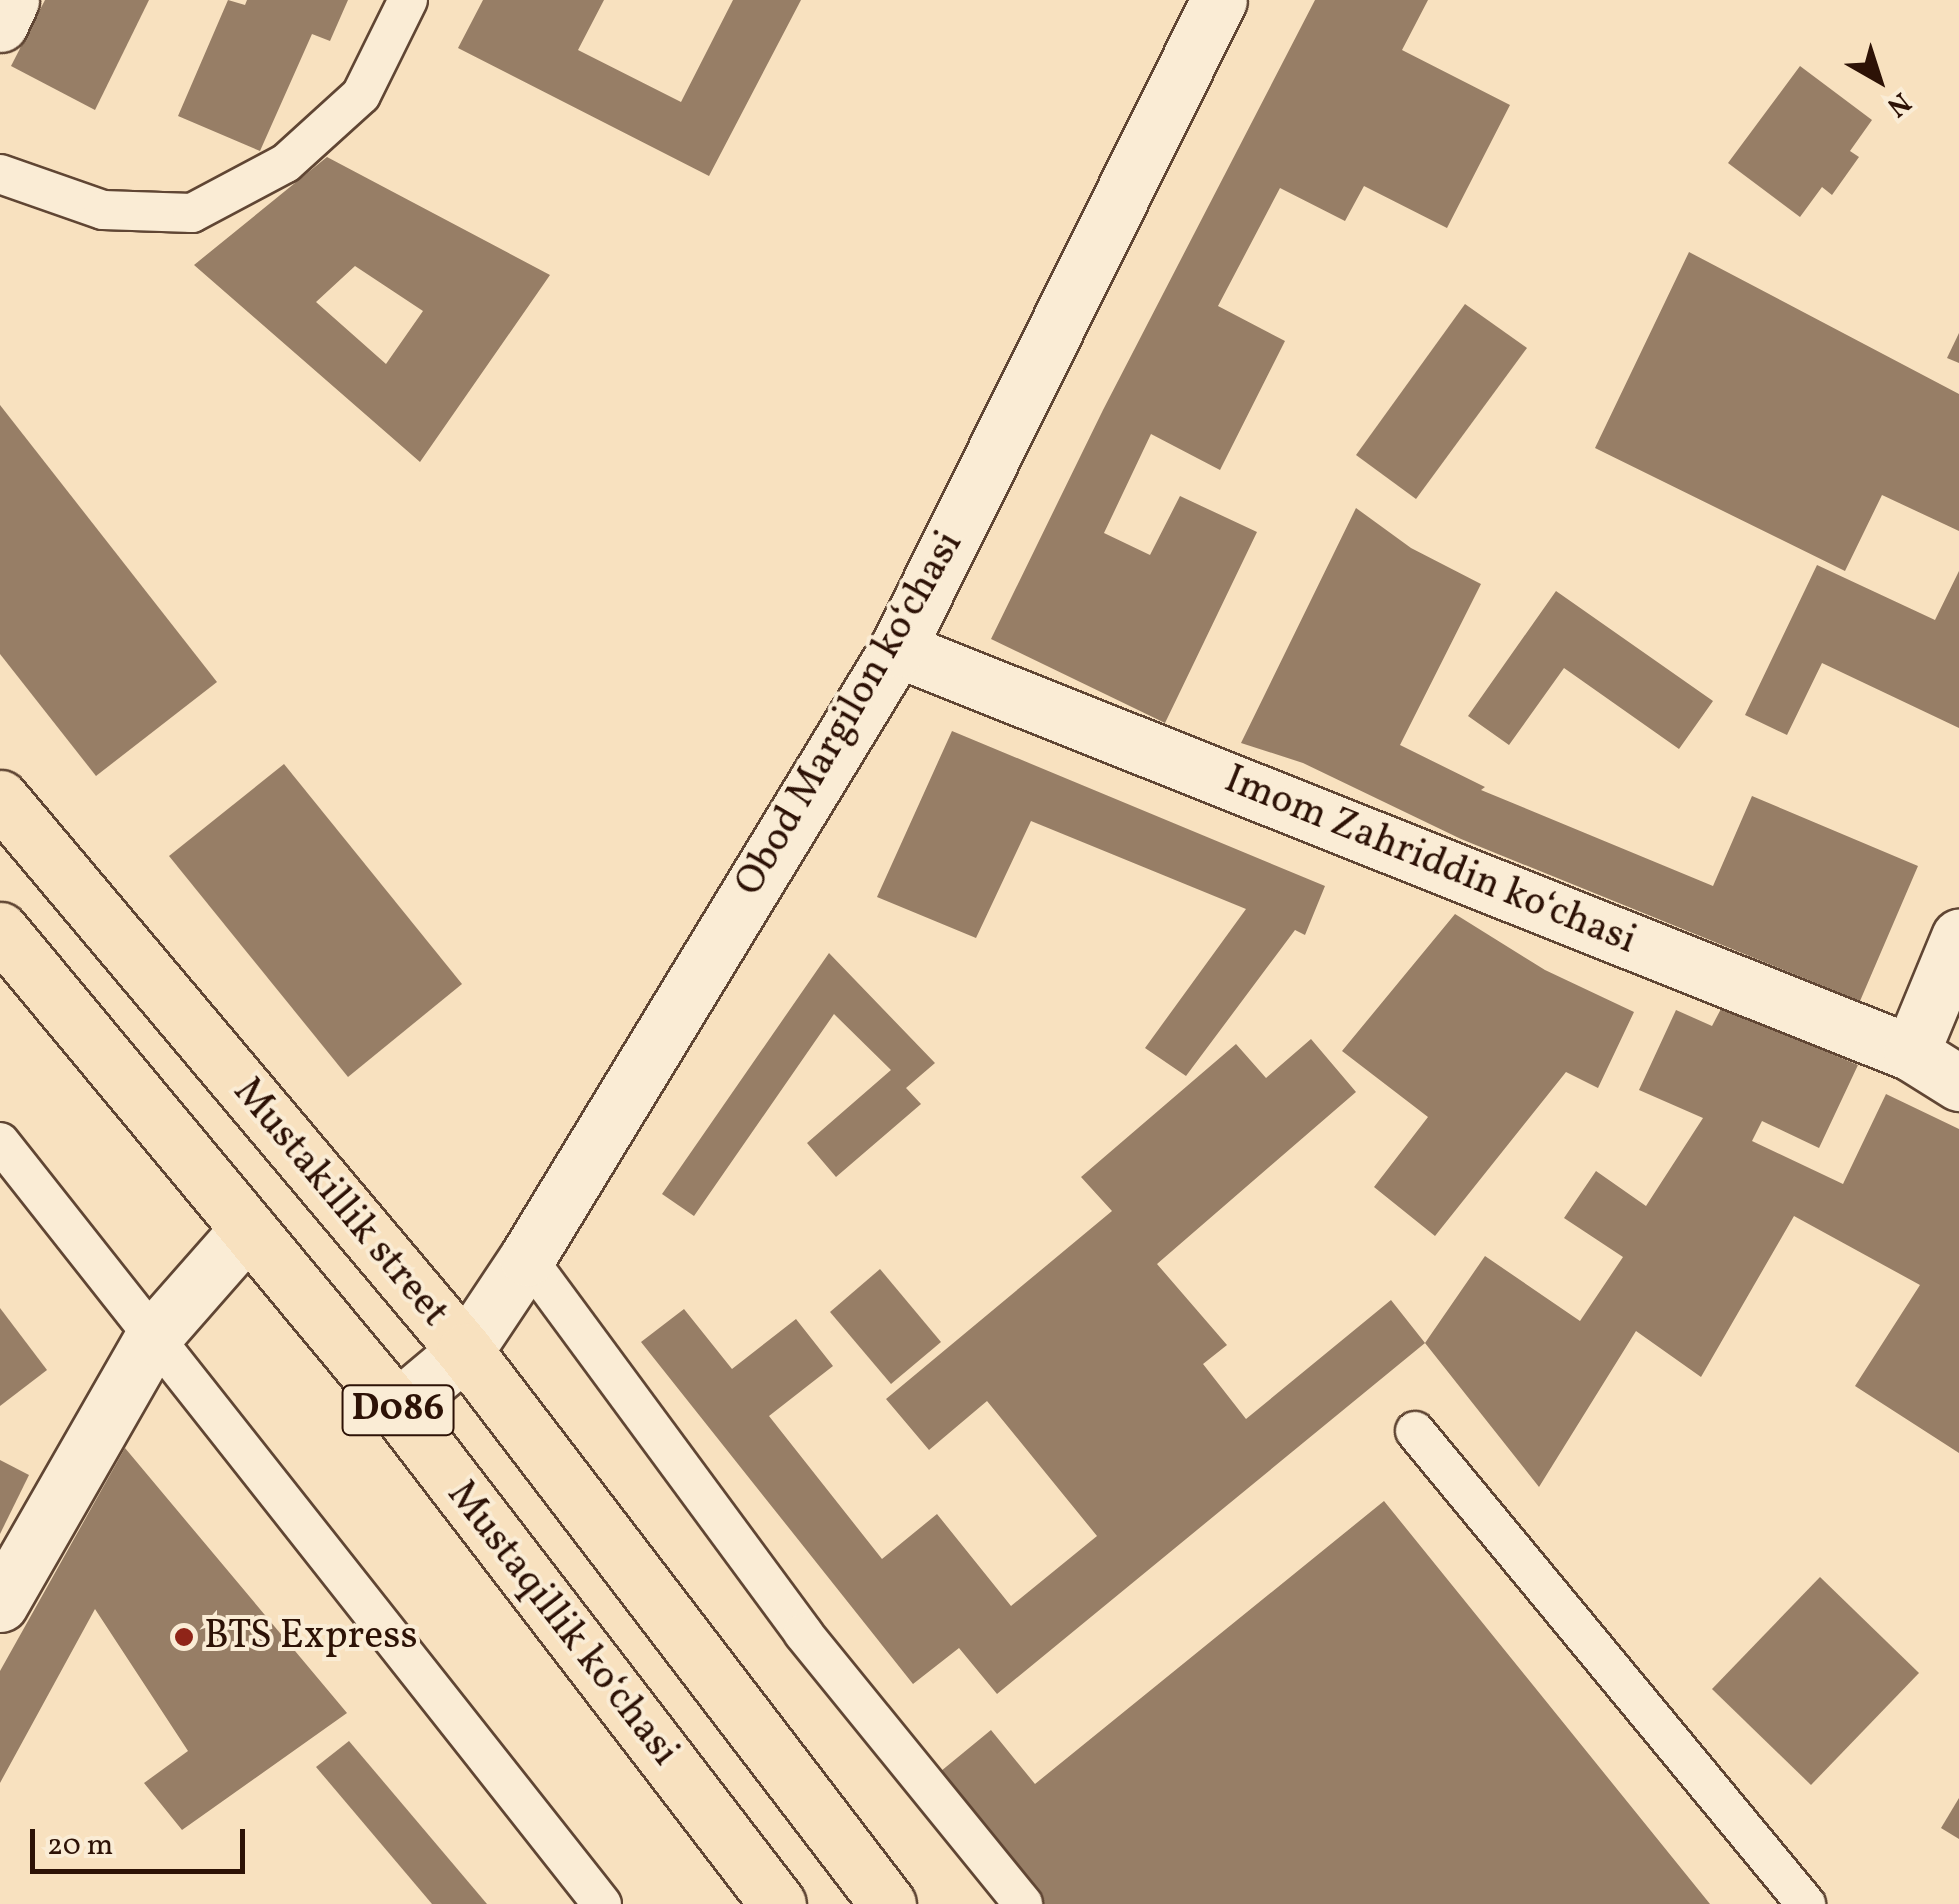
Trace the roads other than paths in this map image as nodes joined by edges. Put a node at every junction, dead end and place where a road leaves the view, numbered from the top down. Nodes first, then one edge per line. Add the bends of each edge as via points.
1 (11, 0) edge
2 (408, 0) edge
3 (1220, 0) edge
4 (0, 24) edge
5 (0, 174) edge
6 (897, 650) junction
7 (0, 798) edge
8 (0, 930) edge
9 (1959, 937) edge
10 (1911, 1053) junction
11 (1959, 1083) edge
12 (0, 1142) edge
13 (248, 1229) junction
14 (527, 1258) junction
15 (153, 1337) junction
16 (465, 1351) junction
17 (396, 1408) junction
18 (1416, 1431) dead end
19 (0, 1604) edge
20 (602, 1904) edge
21 (778, 1904) edge
22 (888, 1904) edge
23 (1023, 1904) edge
24 (1806, 1904) edge

1 - 4 street
2 - 5 lane via 360,95 286,163 192,213 102,210
3 - 6 street, Obod Margilon koʻchasi
6 - 10 street, Imom Zahriddin koʻchasi
6 - 14 street, Obod Margilon koʻchasi
7 - 16 main road, Mustakillik street / D086
8 - 13 main road, Mustaqillik koʻchasi / D086
9 - 10 street
10 - 11 street, Imom Zahriddin koʻchasi
12 - 15 lane
13 - 15 street
13 - 17 main road, Mustaqillik koʻchasi / D086
14 - 16 street, Obod Margilon koʻchasi
14 - 23 lane via 802,1633
15 - 19 street
15 - 20 lane
16 - 17 street, Obod Margilon koʻchasi
16 - 22 main road, Mustakillik street / D086
17 - 21 main road, Mustaqillik koʻchasi / D086
18 - 24 lane

